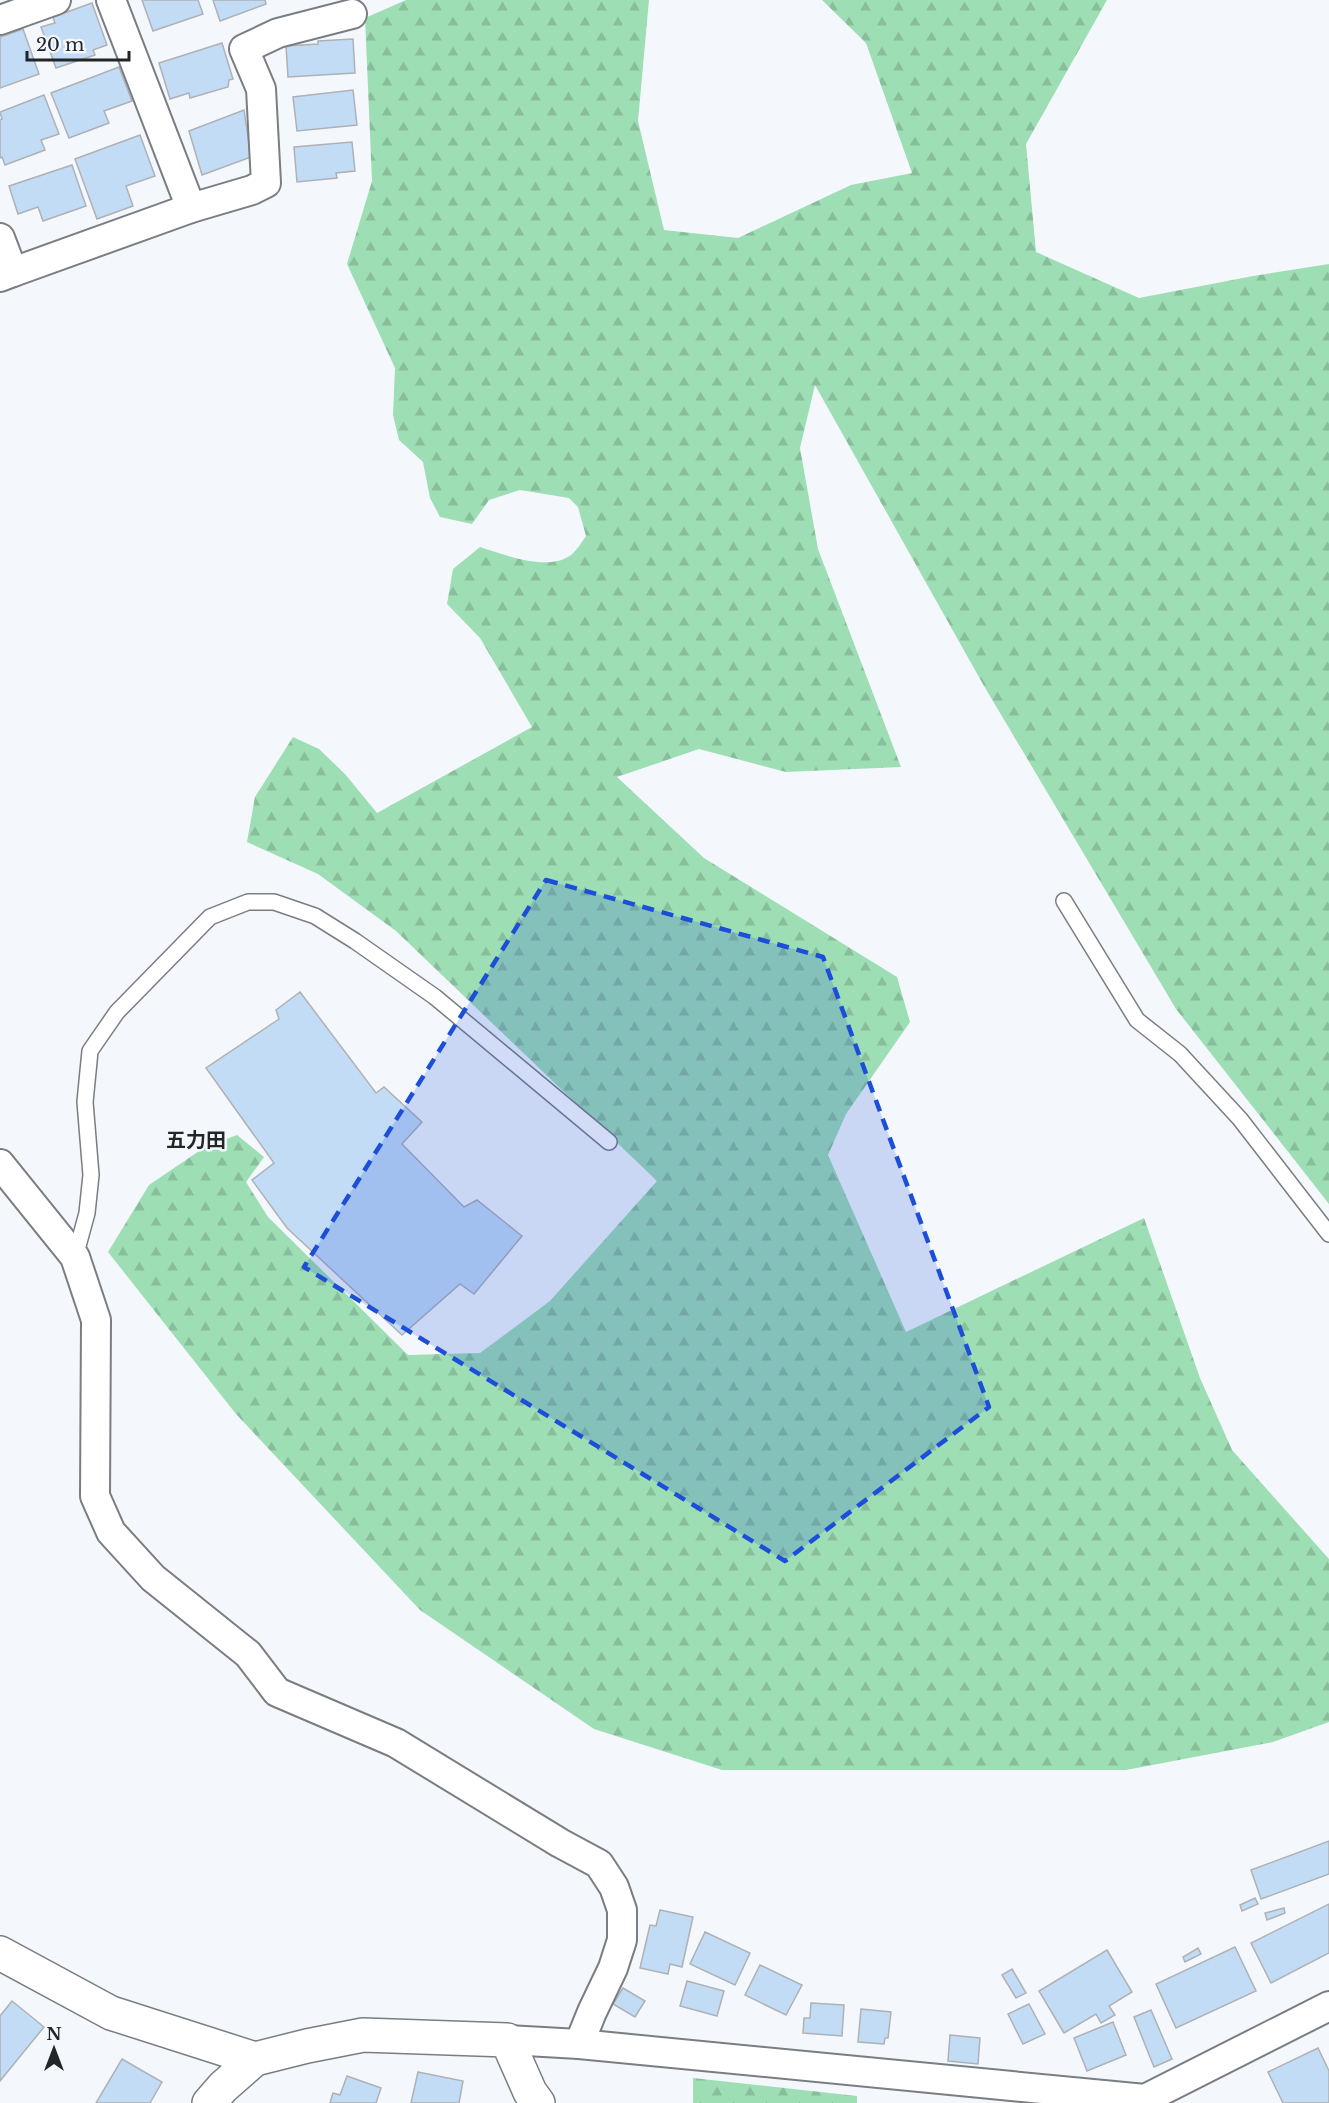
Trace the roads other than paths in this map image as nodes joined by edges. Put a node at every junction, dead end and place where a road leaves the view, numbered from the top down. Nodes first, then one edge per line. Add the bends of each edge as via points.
1 (56, 0) edge
2 (111, 0) edge
3 (352, 14) dead end
4 (0, 20) edge
5 (191, 208) junction
6 (0, 238) edge
7 (6, 275) edge
8 (1064, 901) dead end
9 (609, 1142) dead end
10 (0, 1164) edge
11 (1329, 1234) edge
12 (75, 1257) junction
13 (0, 1953) edge
14 (1329, 2006) edge
15 (507, 2040) junction
16 (579, 2044) junction
17 (255, 2059) junction
18 (1145, 2101) edge
19 (209, 2103) edge
20 (538, 2103) edge

1 - 4 street
2 - 5 street
3 - 5 street via 278,33 244,49 261,89 266,183
5 - 7 street
6 - 7 street
8 - 11 lane via 1137,1020 1180,1054 1240,1119
9 - 12 lane via 435,997 355,940 315,916 274,902 248,902 210,917 117,1012 90,1051 85,1102 91,1174 87,1213
10 - 12 street
12 - 16 street via 96,1320 95,1496 111,1532 153,1578 248,1654 277,1692 396,1743 599,1864 614,1887 622,1910 622,1940 614,1968
13 - 17 street via 111,2013
14 - 18 street
15 - 16 street
15 - 17 street via 363,2035
15 - 20 street
16 - 18 street
17 - 19 street

